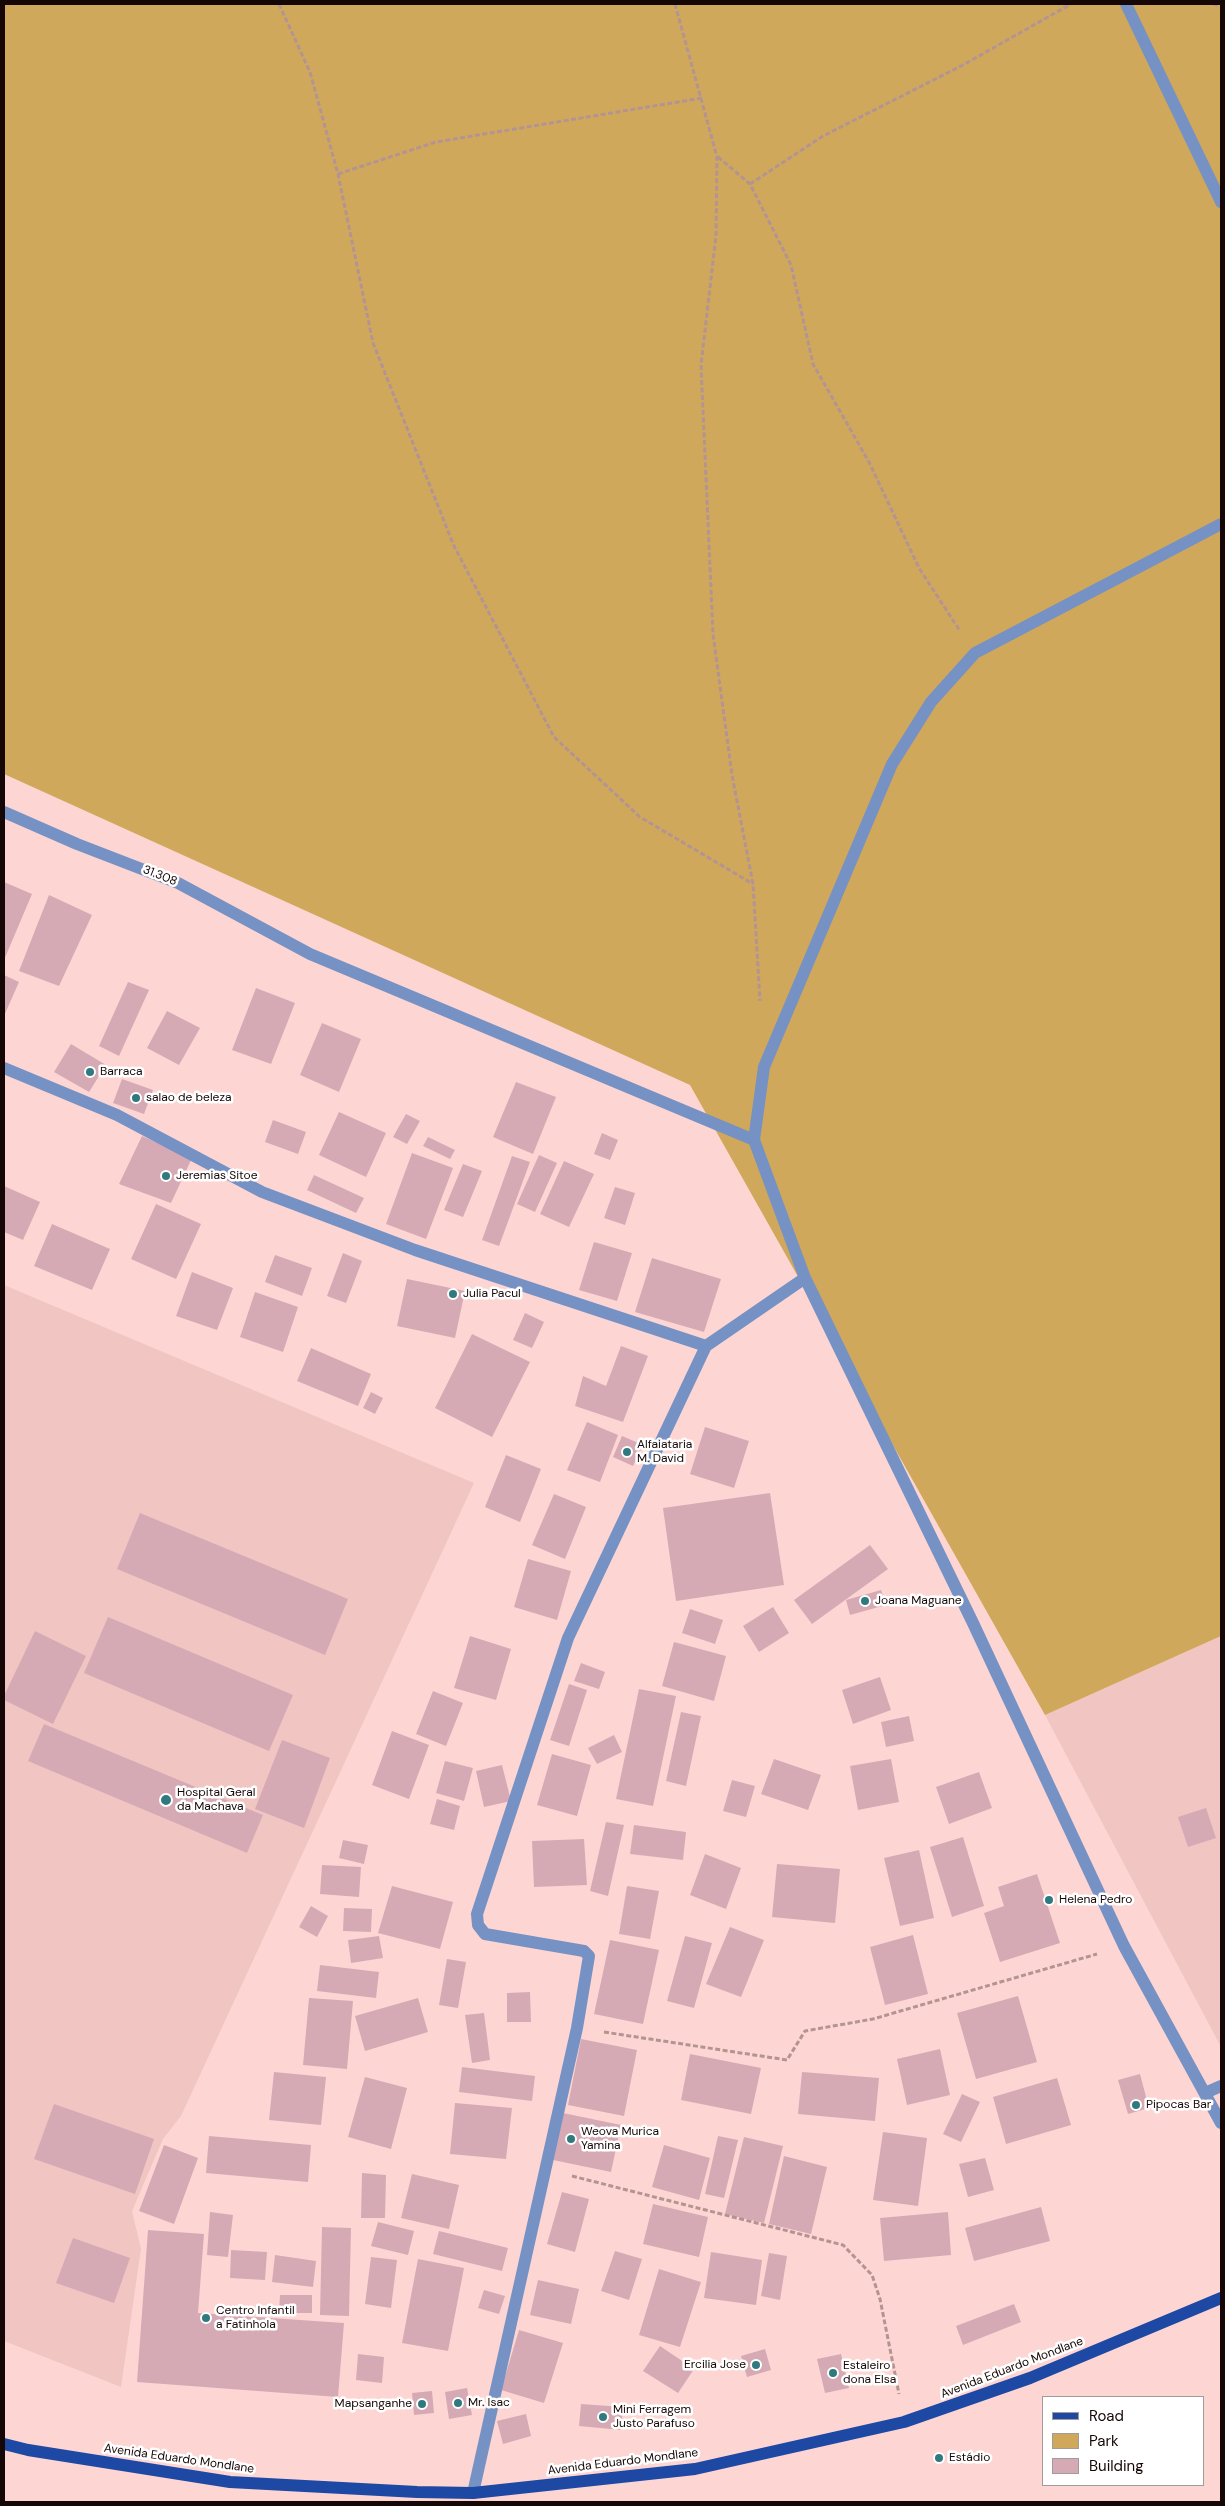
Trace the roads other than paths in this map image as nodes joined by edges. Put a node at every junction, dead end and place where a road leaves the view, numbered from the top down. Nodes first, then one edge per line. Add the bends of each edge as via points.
1 (1126, 4) edge
2 (1221, 202) edge
3 (1221, 524) edge
4 (4, 812) edge
5 (4, 1068) edge
6 (754, 1140) junction
7 (805, 1278) junction
8 (706, 1346) junction
9 (1221, 2086) edge
10 (1205, 2093) junction
11 (1221, 2123) edge
12 (1221, 2298) edge
13 (4, 2444) edge
14 (473, 2493) junction

1 - 2 street
3 - 6 street via 975,653 931,702 892,764 764,1067
4 - 6 street, 31.308 via 178,882 310,954
5 - 8 street via 117,1115 262,1192 415,1250
6 - 7 street
7 - 8 street
7 - 10 street via 1124,1946
8 - 14 street via 568,1638 477,1914 478,1925 485,1934 584,1951 590,1956 577,2028
9 - 10 street
10 - 11 street
12 - 14 main road, Avenida Eduardo Mondlane via 1030,2378 904,2422 695,2469
13 - 14 main road, Avenida Eduardo Mondlane via 230,2482

